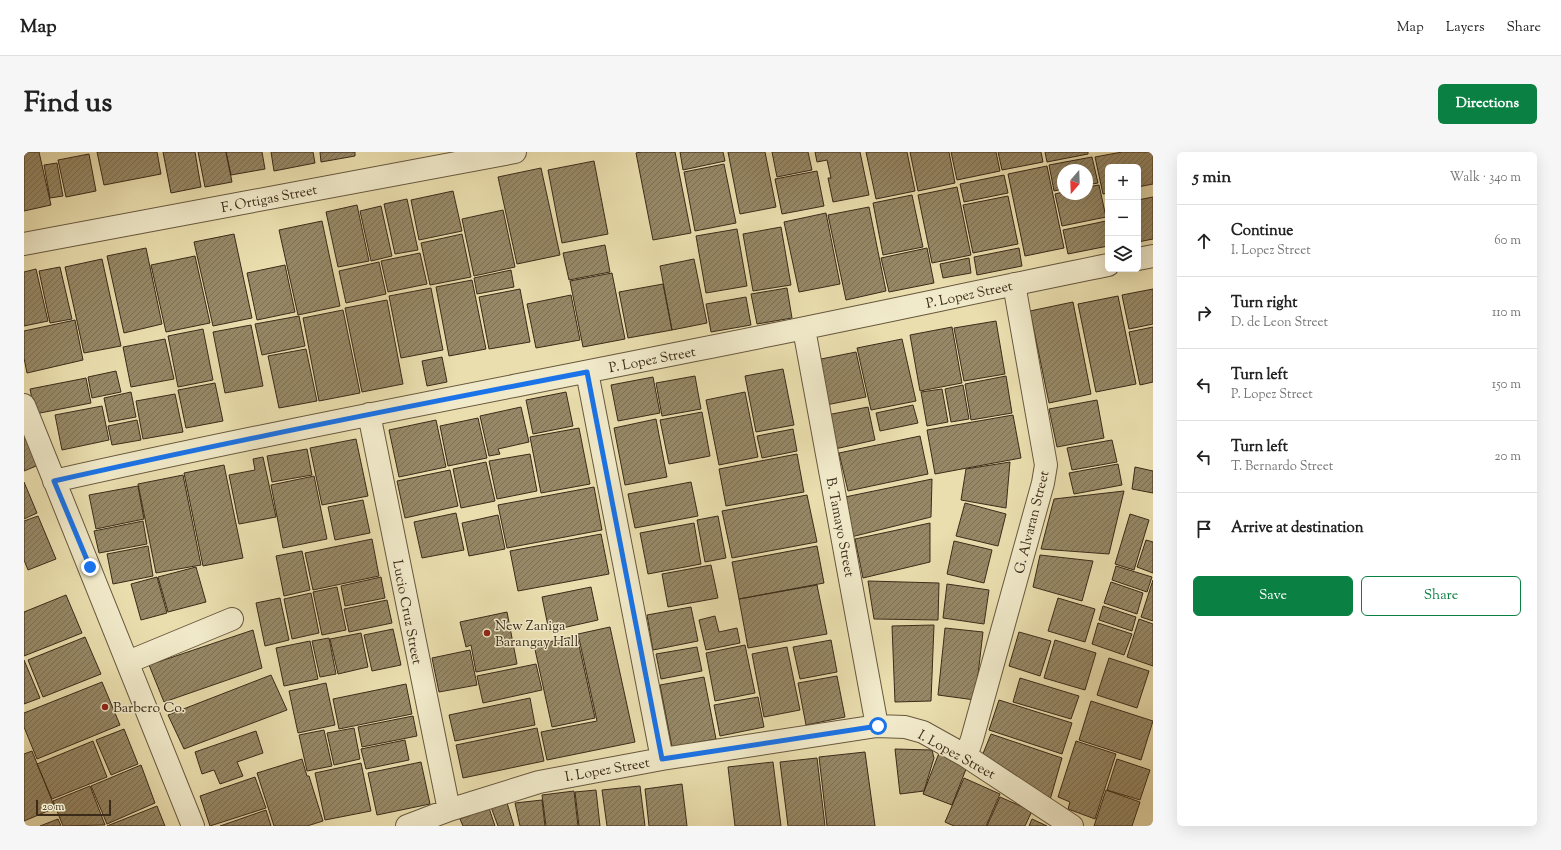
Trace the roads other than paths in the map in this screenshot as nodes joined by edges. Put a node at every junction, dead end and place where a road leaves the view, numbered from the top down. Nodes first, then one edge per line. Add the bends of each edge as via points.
1 (515, 152) edge
2 (24, 244) edge
3 (1153, 256) edge
4 (1141, 258) edge
5 (1105, 266) edge
6 (1014, 284) junction
7 (804, 329) junction
8 (587, 372) junction
9 (24, 406) edge
10 (369, 414) junction
11 (54, 481) junction
12 (232, 619) dead end
13 (128, 662) junction
14 (878, 726) junction
15 (966, 756) junction
16 (662, 759) junction
17 (449, 810) junction
18 (193, 826) edge
19 (407, 826) edge
20 (1072, 826) edge

1 - 2 street, F. Ortigas Street
3 - 4 street
5 - 6 street, P. Lopez Street
6 - 7 street, P. Lopez Street
6 - 15 street, G. Alvaran Street via 1046,465
7 - 8 street, P. Lopez Street
7 - 14 street, B. Tamayo Street
8 - 10 street, P. Lopez Street
8 - 16 street
9 - 11 street
10 - 11 street, P. Lopez Street
10 - 17 street, Lucio Cruz Street
11 - 13 street
12 - 13 street
13 - 18 street
14 - 15 street, I. Lopez Street via 905,727 923,732
14 - 16 street, I. Lopez Street
15 - 20 street, I. Lopez Street
16 - 17 street, I. Lopez Street via 539,782
17 - 19 street, I. Lopez Street

